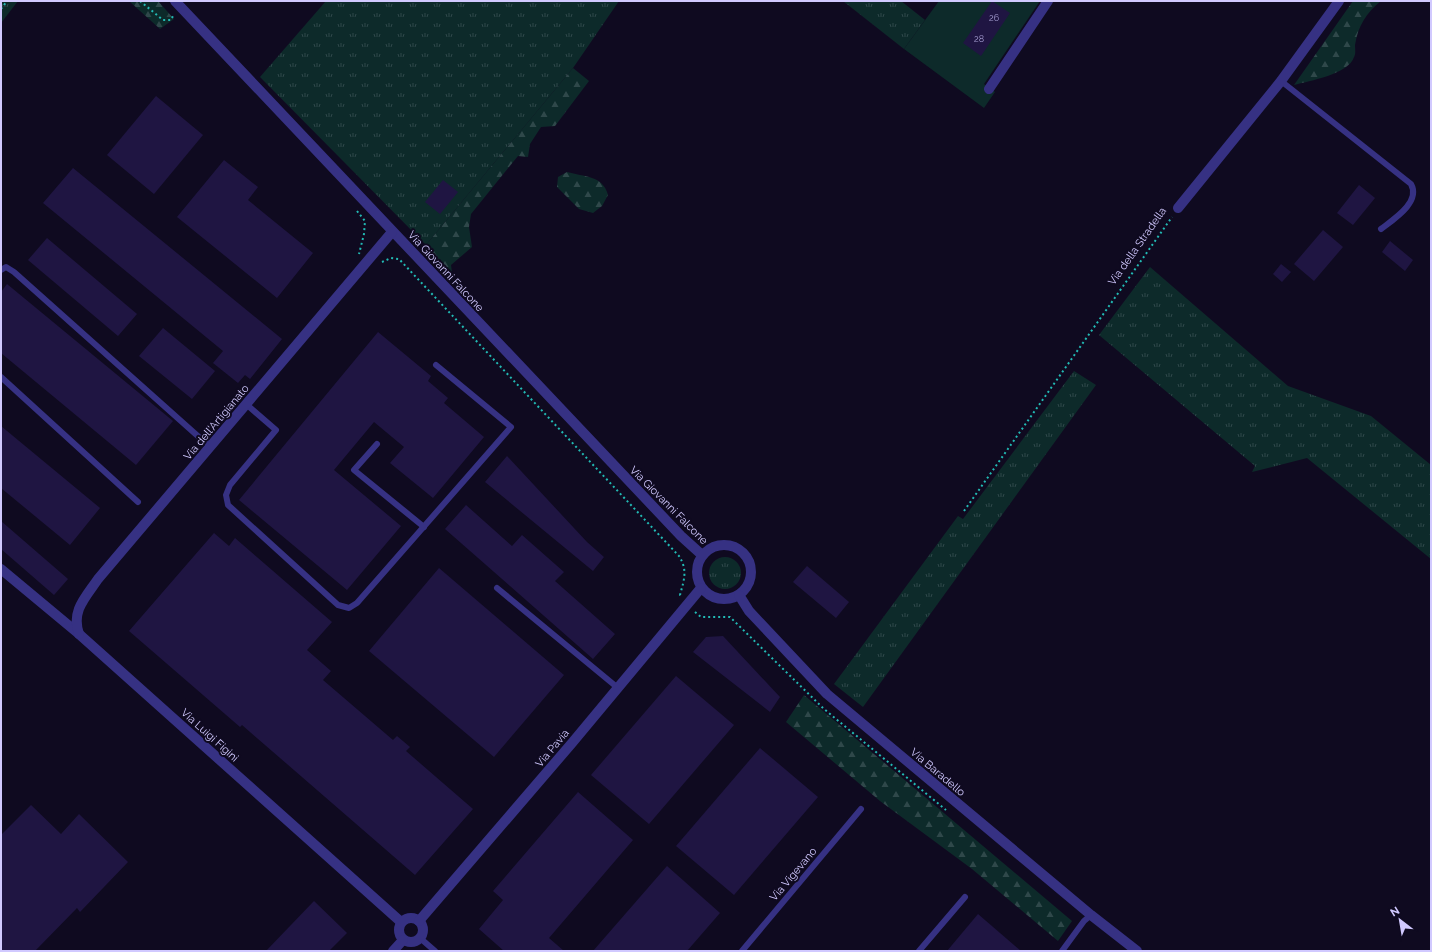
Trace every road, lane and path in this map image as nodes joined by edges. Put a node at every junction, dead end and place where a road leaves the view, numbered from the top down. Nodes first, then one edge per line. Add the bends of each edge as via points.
1 (7, 1) edge
2 (140, 1) edge
3 (1048, 1) edge
4 (1339, 1) edge
5 (174, 6) edge
6 (1, 9) edge
7 (174, 14) junction
8 (179, 20) dead end
9 (1281, 81) junction
10 (989, 89) dead end
11 (1178, 208) joint
12 (356, 210) dead end
13 (1381, 229) dead end
14 (392, 232) junction
15 (367, 261) junction
16 (1, 270) edge
17 (436, 366) dead end
18 (1, 377) edge
19 (246, 404) junction
20 (377, 444) dead end
21 (212, 445) junction
22 (138, 502) dead end
23 (964, 511) dead end
24 (424, 527) junction
25 (702, 555) junction
26 (1, 570) edge
27 (497, 588) dead end
28 (701, 588) junction
29 (739, 595) junction
30 (688, 605) junction
31 (701, 617) dead end
32 (730, 617) dead end
33 (79, 634) junction
34 (618, 688) junction
35 (861, 809) dead end
36 (965, 897) dead end
37 (1091, 915) junction
38 (401, 922) junction
39 (419, 922) junction
40 (420, 938) junction
41 (403, 940) junction
42 (393, 951) edge
43 (435, 951) edge
44 (742, 951) edge
45 (919, 951) edge
46 (1062, 951) edge
47 (1137, 951) edge

1 - 6 path
2 - 7 path via 163,20 171,20
3 - 10 street
4 - 9 street, Via della Stradella
5 - 7 path
5 - 14 street, Via Giovanni Falcone
7 - 8 path
9 - 11 street, Via della Stradella
9 - 13 lane via 1411,184 1414,198
11 - 23 path, Via della Stradella
12 - 15 path via 365,221 359,254
14 - 15 street, Via dell'Artigianato
14 - 25 street, Via Giovanni Falcone
15 - 19 street, Via dell'Artigianato
15 - 30 path via 373,267 391,258 399,259 679,556 684,564 686,576 680,595
16 - 21 lane via 6,267 14,272 200,438
17 - 24 lane via 511,426
18 - 22 lane
19 - 21 street, Via dell'Artigianato
19 - 24 lane via 276,430 230,485 226,495 228,504 338,605 349,608 357,603
20 - 24 lane via 354,470
21 - 33 street, Via dell'Artigianato via 85,597 76,614 75,623
25 - 28 street via 696,571
25 - 29 street via 709,549 727,545 744,554 749,561 750,580
26 - 33 street, Via Luigi Figini
27 - 34 lane
28 - 29 street via 719,599 732,599
28 - 30 street, Via Pavia
29 - 37 street, Via Baradello via 749,611 827,694
30 - 34 street, Via Pavia
31 - 32 path
33 - 38 street, Via Luigi Figini
34 - 39 street, Via Pavia
35 - 44 lane, Via Vigevano
36 - 45 lane
37 - 46 lane
37 - 47 street, Via Baradello
38 - 39 street via 407,918 414,918
38 - 41 street via 398,928
39 - 40 street via 423,932
40 - 41 street via 409,942
40 - 43 lane
41 - 42 street

